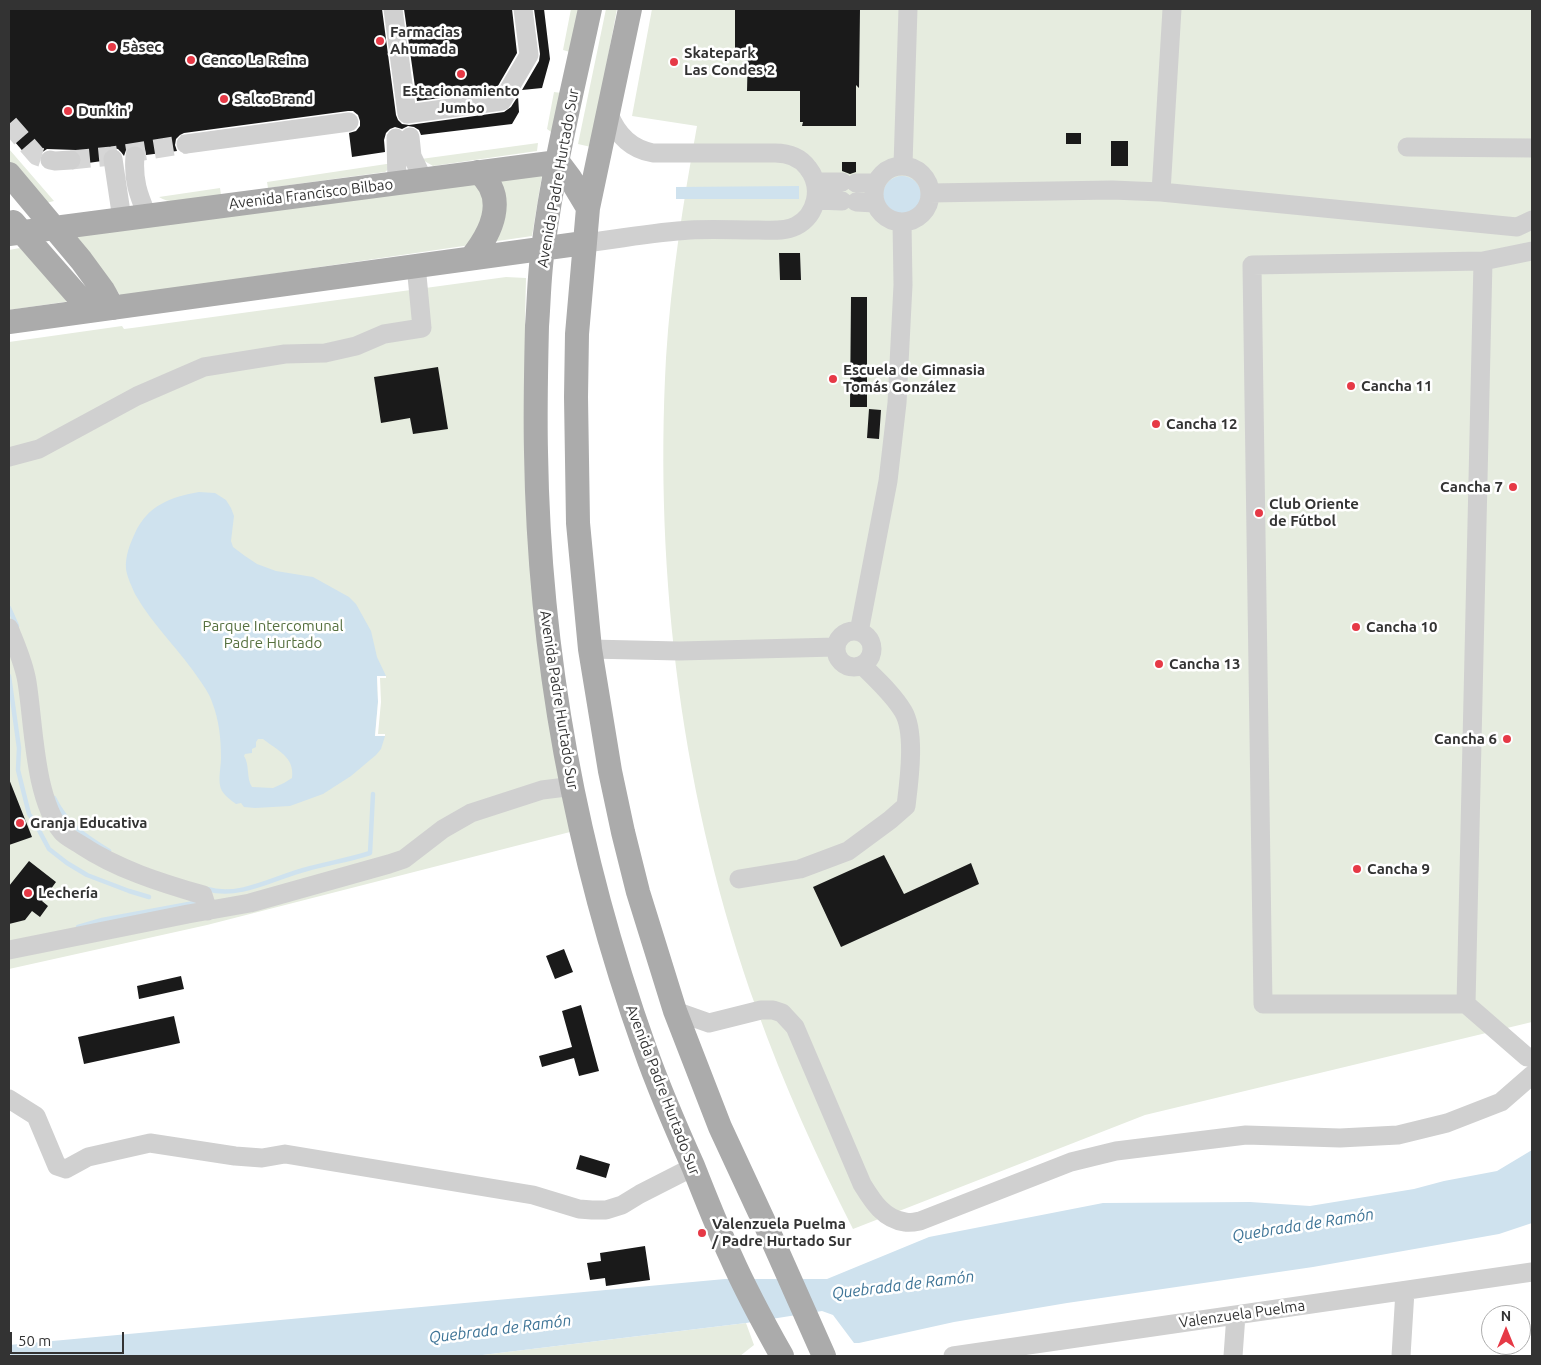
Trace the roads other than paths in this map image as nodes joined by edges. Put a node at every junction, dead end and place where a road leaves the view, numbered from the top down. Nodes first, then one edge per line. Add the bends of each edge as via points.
1 (393, 9) edge
2 (523, 9) edge
3 (590, 9) edge
4 (630, 9) edge
5 (908, 9) edge
6 (1172, 9) edge
7 (609, 114) junction
8 (349, 122) dead end
9 (186, 144) tunnel mouth
10 (1407, 147) dead end
11 (1532, 148) edge
12 (134, 156) dead end
13 (113, 159) dead end
14 (50, 160) tunnel mouth
15 (71, 160) tunnel mouth
16 (558, 162) junction
17 (902, 165) junction
18 (478, 172) junction
19 (9, 174) edge
20 (423, 179) junction
21 (398, 183) junction
22 (876, 183) junction
23 (816, 191) junction
24 (849, 192) junction
25 (930, 192) junction
26 (1162, 192) junction
27 (875, 203) junction
28 (588, 208) junction
29 (147, 216) junction
30 (122, 219) junction
31 (1532, 220) edge
32 (902, 222) junction
33 (13, 228) edge
34 (54, 228) junction
35 (584, 243) junction
36 (542, 250) junction
37 (1532, 251) edge
38 (471, 258) junction
39 (1482, 261) junction
40 (416, 265) junction
41 (102, 310) junction
42 (9, 322) edge
43 (9, 456) edge
44 (9, 628) edge
45 (859, 632) junction
46 (836, 647) junction
47 (590, 649) junction
48 (862, 665) junction
49 (573, 793) junction
50 (739, 880) dead end
51 (208, 911) junction
52 (9, 950) edge
53 (1466, 1004) junction
54 (675, 1011) junction
55 (1532, 1057) edge
56 (1532, 1076) edge
57 (9, 1099) edge
58 (693, 1167) junction
59 (1532, 1272) edge
60 (1405, 1291) junction
61 (1236, 1315) junction
62 (782, 1356) edge
63 (824, 1356) edge
64 (962, 1356) edge
65 (1233, 1356) edge
66 (1401, 1356) edge

1 - 2 street via 407,114 502,101 530,55
3 - 16 main road, Avenida Padre Hurtado Sur
4 - 7 main road
5 - 17 street
6 - 26 street
7 - 23 street via 622,138 644,152 784,153 807,166
7 - 28 main road
8 - 9 street
10 - 11 street
12 - 29 street via 133,172
13 - 30 street
14 - 15 street
16 - 18 main road, Avenida Francisco Bilbao
16 - 28 main road
16 - 36 main road, Avenida Padre Hurtado Sur
17 - 22 street via 886,170
17 - 25 street via 919,171 929,184
18 - 20 main road, Avenida Francisco Bilbao
18 - 38 main road via 489,185 494,212 489,233
19 - 34 main road
20 - 21 main road, Avenida Francisco Bilbao
20 - 21 street via 403,137
21 - 29 main road, Avenida Francisco Bilbao
22 - 24 street
22 - 27 street
23 - 24 street
23 - 35 street via 809,216 787,229 689,230
24 - 27 street
25 - 26 street
25 - 32 street via 925,210 919,216
26 - 31 street via 1517,227
27 - 32 street via 885,216
28 - 35 main road
29 - 30 main road, Avenida Francisco Bilbao
30 - 34 main road, Avenida Francisco Bilbao
32 - 45 street via 903,285 897,403 888,481
33 - 34 main road, Avenida Francisco Bilbao
33 - 41 main road
34 - 41 main road via 104,290
35 - 36 main road
35 - 47 main road via 577,343 576,451 578,524
36 - 38 main road
36 - 49 main road, Avenida Padre Hurtado Sur via 536,374 539,537 551,661
37 - 39 street
38 - 40 main road
39 - 53 street
39 - 53 street via 1252,265 1263,1004
40 - 41 main road
40 - 43 street via 422,328 384,334 325,354 284,354 204,367 138,396 39,449
41 - 42 main road
44 - 51 street via 27,681 42,790 50,813 63,833 113,863 168,886 203,895
45 - 46 street via 844,634
45 - 48 street via 868,638 872,648 870,658
46 - 47 street via 679,651
46 - 48 street via 841,662 851,667
47 - 54 main road via 623,832
48 - 50 street via 898,703 909,724 911,766 906,806 848,851 800,869
49 - 51 street via 566,787 542,790 480,810 443,829 404,859 250,903
49 - 58 main road, Avenida Padre Hurtado Sur via 602,914 624,987 659,1087
51 - 52 street
53 - 55 street via 1527,1057
54 - 56 street via 710,1023 762,1010 782,1013 795,1027 862,1184 885,1214 905,1222 920,1221 1071,1162 1116,1151 1246,1135 1398,1136 1447,1123 1501,1102
54 - 63 main road via 720,1127
57 - 58 street via 36,1116 57,1166 66,1169 88,1157 150,1143 235,1156 262,1158 285,1154 533,1195 579,1209 606,1210 622,1205
58 - 62 main road, Avenida Padre Hurtado Sur via 732,1259
59 - 60 street, Valenzuela Puelma
60 - 61 street, Valenzuela Puelma
60 - 66 street
61 - 64 street, Valenzuela Puelma
61 - 65 street

